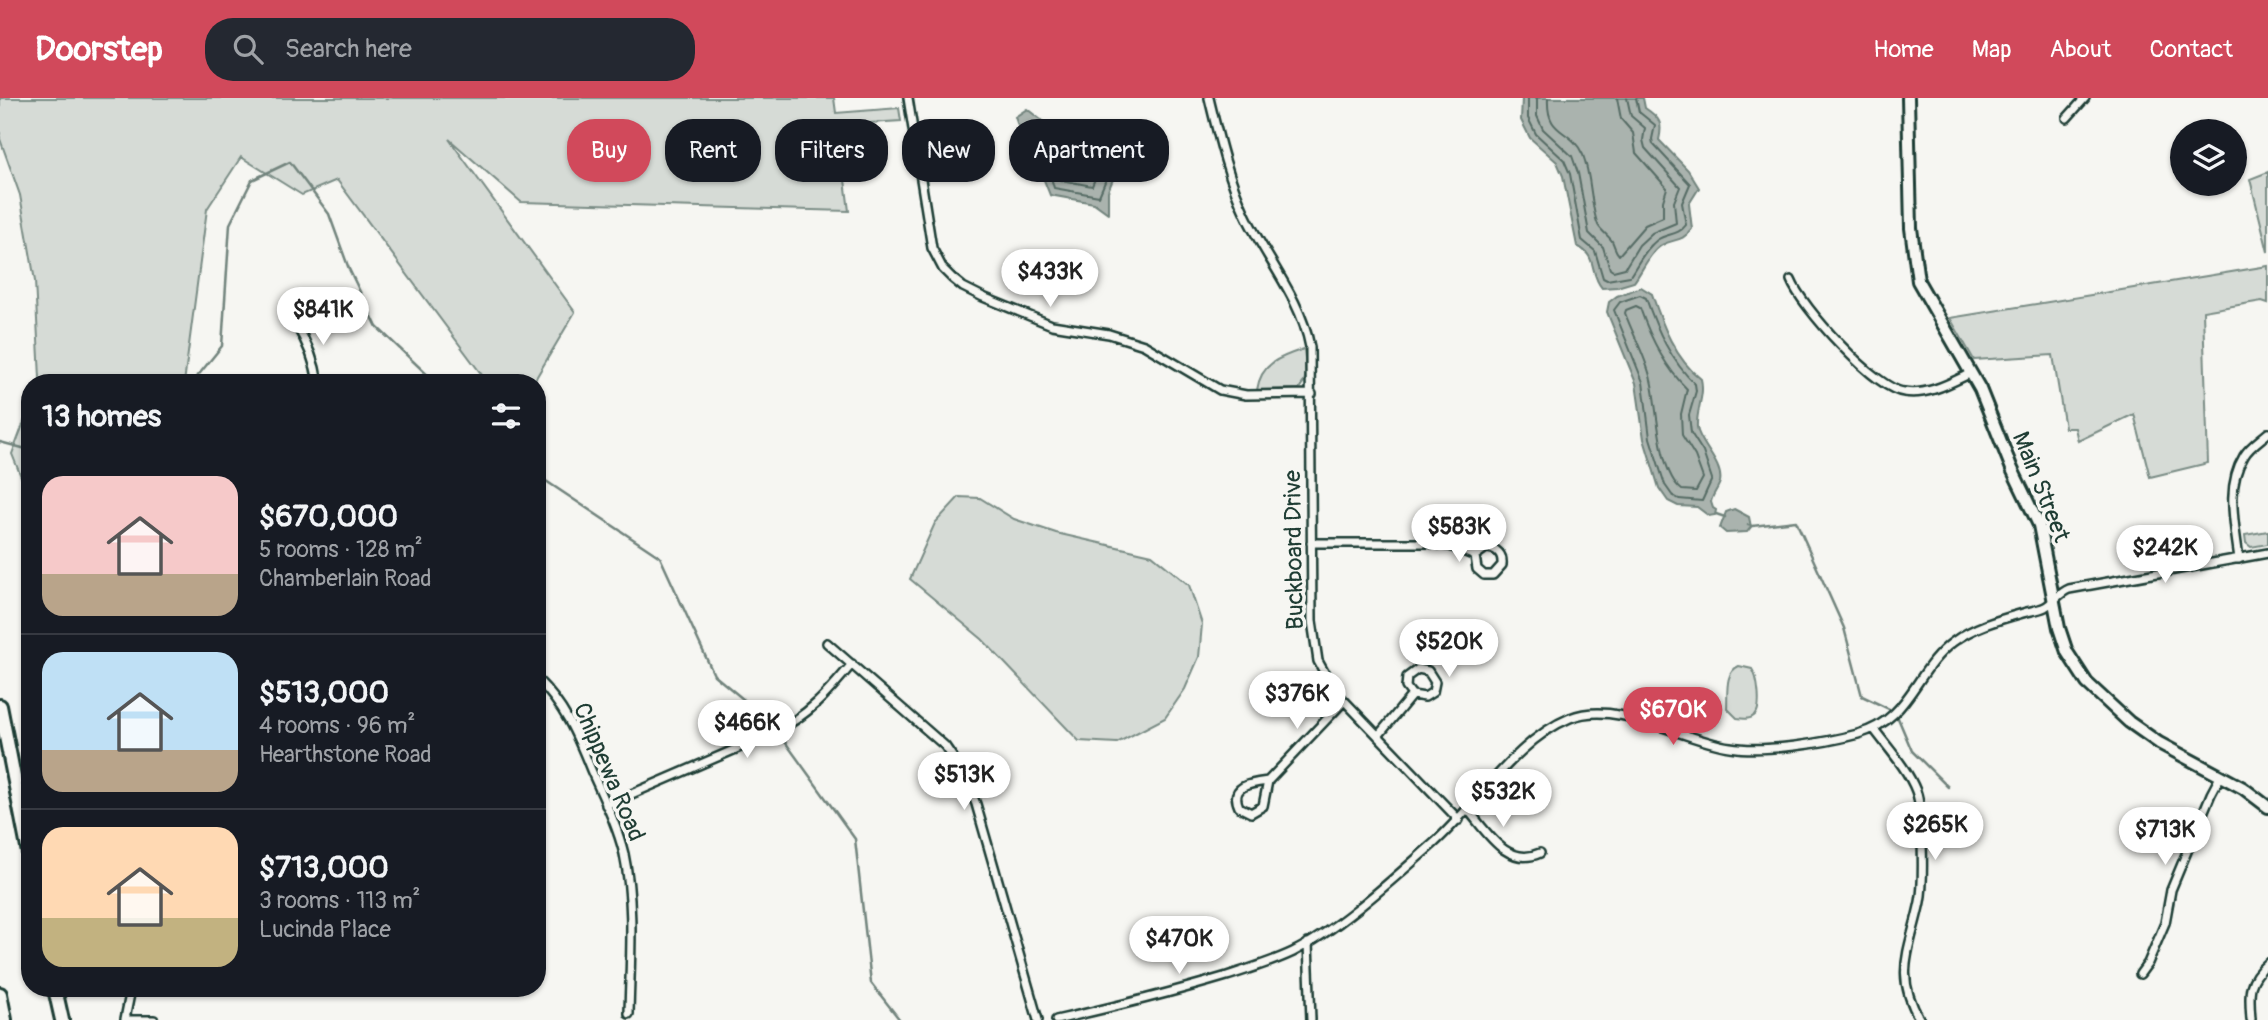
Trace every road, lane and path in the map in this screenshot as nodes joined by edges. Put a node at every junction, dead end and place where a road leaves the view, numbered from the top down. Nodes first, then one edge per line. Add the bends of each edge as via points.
1 (908, 98) edge
2 (1209, 98) edge
3 (1908, 98) edge
4 (2085, 98) edge
5 (2067, 118) dead end
6 (1791, 279) dead end
7 (295, 323) dead end
8 (1971, 373) junction
9 (317, 374) edge
10 (1311, 394) junction
11 (2268, 433) edge
12 (1311, 543) junction
13 (2268, 553) edge
14 (1475, 556) junction
15 (2239, 559) junction
16 (2053, 599) junction
17 (827, 643) dead end
18 (852, 664) junction
19 (546, 688) edge
20 (1412, 695) junction
21 (1344, 701) junction
22 (0, 706) edge
23 (1874, 729) junction
24 (1378, 736) junction
25 (2220, 777) junction
26 (1268, 781) junction
27 (606, 805) junction
28 (2268, 807) edge
29 (1468, 810) junction
30 (21, 812) edge
31 (1459, 820) junction
32 (1540, 853) dead end
33 (1308, 943) junction
34 (2268, 963) edge
35 (2140, 974) dead end
36 (0, 994) edge
37 (57, 997) edge
38 (129, 997) edge
39 (629, 1014) dead end
40 (125, 1019) edge
41 (2251, 1019) edge
42 (5, 1020) edge
43 (62, 1020) edge
44 (154, 1020) edge
45 (1038, 1020) edge
46 (1056, 1020) edge
47 (1311, 1020) edge
48 (1920, 1020) edge

1 - 10 street via 932,248 943,269 963,287 1052,325 1144,345 1220,390 1246,395
2 - 10 street, Buckboard Drive via 1229,177 1307,332
3 - 8 main road, Main Street via 1911,228 1918,281
4 - 5 street
6 - 8 street via 1796,292 1846,349 1888,387 1916,393 1943,387
7 - 9 street
8 - 16 main road, Main Street via 2039,525
10 - 12 street, Buckboard Drive
11 - 15 street via 2245,453 2236,472 2233,499
12 - 14 street via 1420,542 1450,546
12 - 21 street, Buckboard Drive via 1314,646 1327,679
13 - 15 street
14 - 14 street via 1476,569 1484,575 1497,573 1502,565 1495,549 1481,549
15 - 16 street via 2068,589
16 - 23 street via 2045,607 1976,628 1950,644 1895,714
16 - 25 main road, Main Street via 2067,652 2087,683 2129,722
17 - 18 street
18 - 27 street via 814,708 793,722
18 - 45 street via 945,746 963,772
19 - 27 street, Chippewa Road via 572,724
20 - 20 street via 1425,697 1433,692 1435,682 1428,671 1410,673 1406,687
20 - 24 street
21 - 24 street, Buckboard Drive
21 - 26 street
22 - 30 highway
23 - 29 street via 1832,739 1742,749 1700,741 1620,715 1579,716 1521,751
23 - 48 street via 1918,798 1921,897 1904,974
24 - 31 street, Buckboard Drive
25 - 28 main road, Main Street
25 - 35 street via 2171,890 2165,922
26 - 26 street via 1260,809 1251,813 1239,807 1236,798 1243,786
27 - 39 street, Chippewa Road via 628,879
29 - 31 street
29 - 32 street via 1508,853 1526,858
31 - 33 street via 1403,871
33 - 46 street via 1281,957 1194,986
33 - 47 street
34 - 41 street via 2255,975 2250,989
36 - 42 highway
37 - 43 highway
38 - 40 street
40 - 44 street

